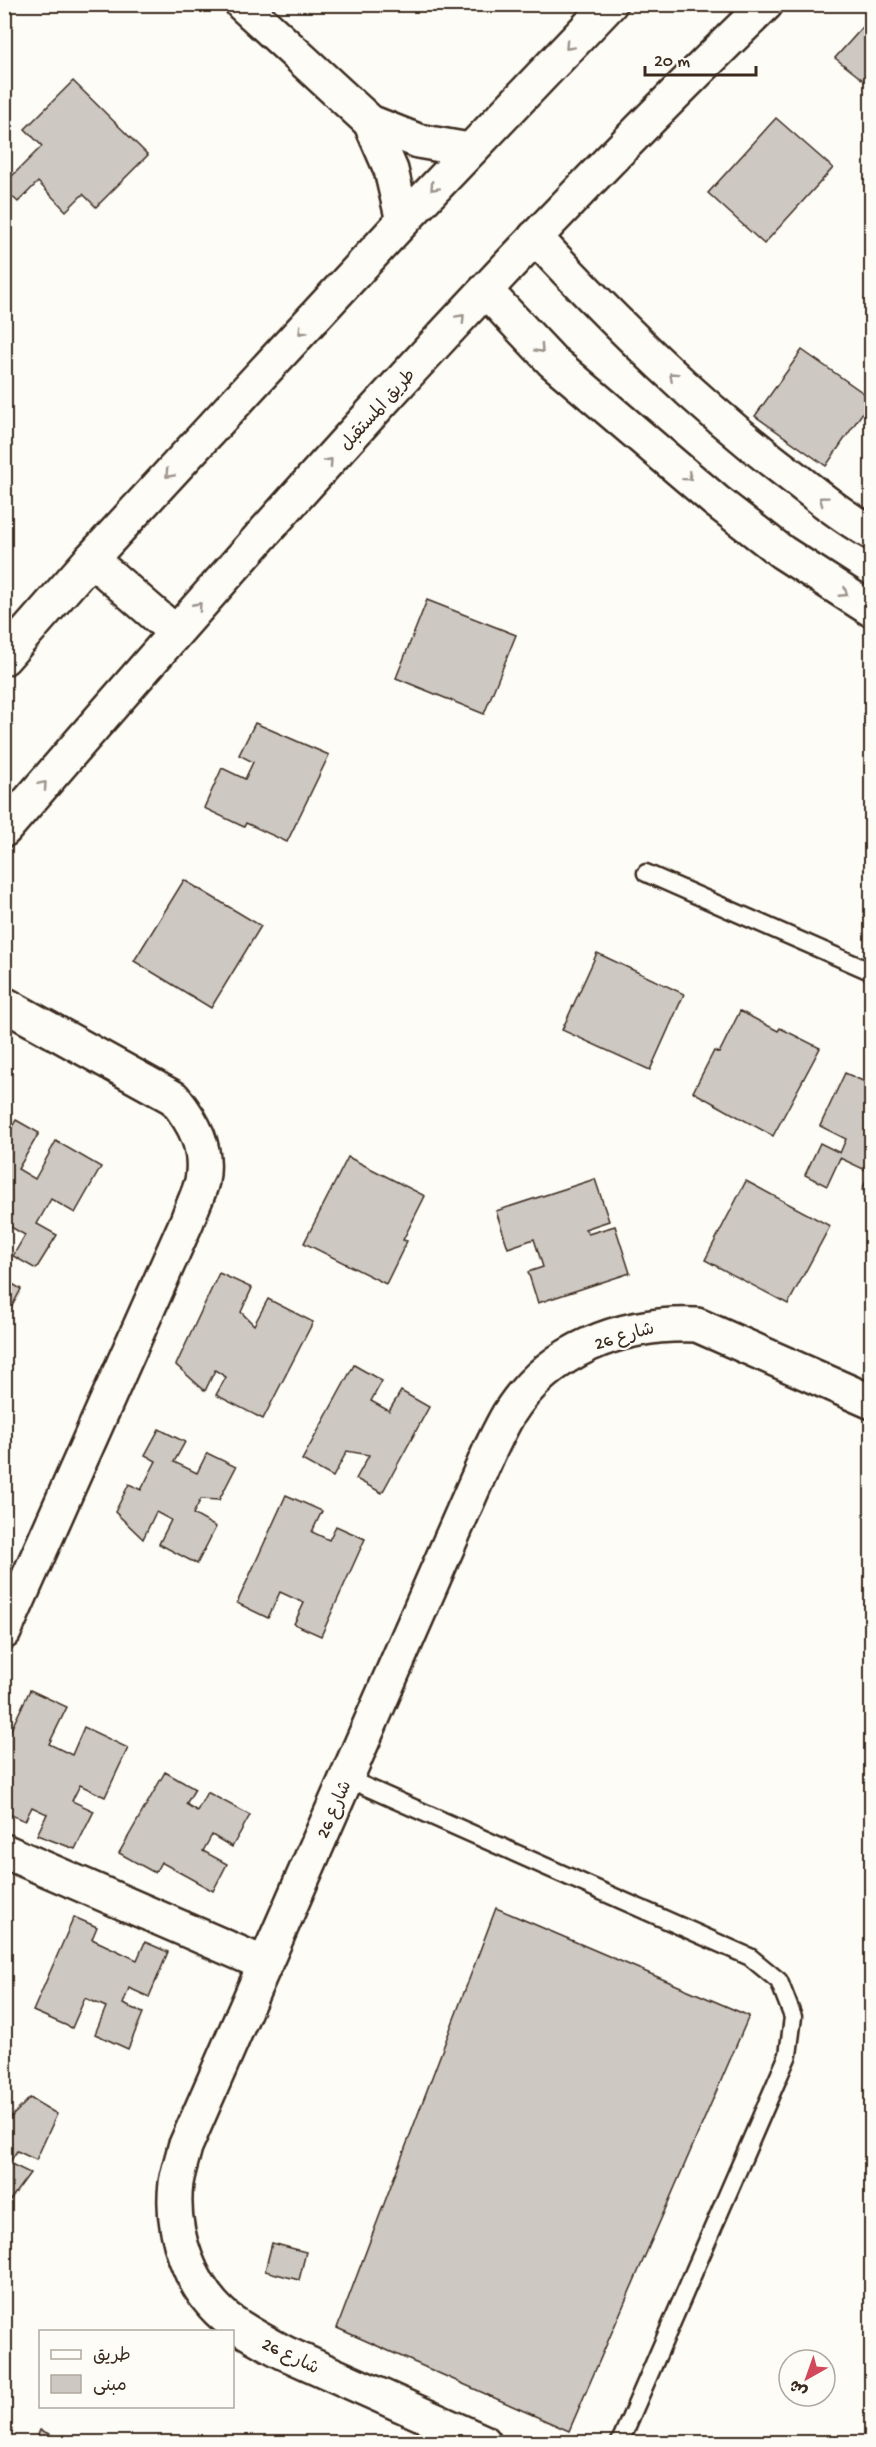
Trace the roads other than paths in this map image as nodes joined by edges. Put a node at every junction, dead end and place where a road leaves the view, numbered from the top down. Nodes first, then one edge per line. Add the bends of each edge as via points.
1 (242, 4) edge
2 (609, 4) edge
3 (766, 4) edge
4 (370, 122) junction
5 (469, 150) junction
6 (403, 221) junction
7 (535, 237) junction
8 (486, 291) junction
9 (872, 533) edge
10 (91, 559) junction
11 (872, 610) edge
12 (175, 632) junction
13 (4, 658) edge
14 (4, 830) edge
15 (646, 873) dead end
16 (872, 972) edge
17 (4, 1005) edge
18 (872, 1402) edge
19 (4, 1632) edge
20 (346, 1778) junction
21 (4, 1851) edge
22 (265, 1964) junction
23 (474, 2440) edge
24 (620, 2442) edge

1 - 4 street
2 -> 5 street
3 - 7 street, طريق المستقبل
4 - 5 street via 418,141
4 - 6 street via 391,170
5 -> 6 street
6 -> 10 street
7 - 8 street, طريق المستقبل
9 -> 7 street via 749,445 597,304
8 -> 11 street via 552,361 716,501 782,552
12 -> 8 street, طريق المستقبل
10 - 12 street
10 - 13 street
14 -> 12 street, طريق المستقبل
15 - 16 lane
17 - 19 street via 174,1098 193,1122 203,1151 202,1181 186,1221
18 - 20 street, شارع 26 via 697,1325 641,1327 602,1338 566,1357 533,1383 508,1415
20 - 22 street, شارع 26
20 - 24 lane via 750,1957 779,1982 793,2017 788,2055
21 - 22 street
22 - 23 street, شارع 26 via 185,2147 176,2183 176,2221 185,2257 202,2290 227,2318 258,2339

